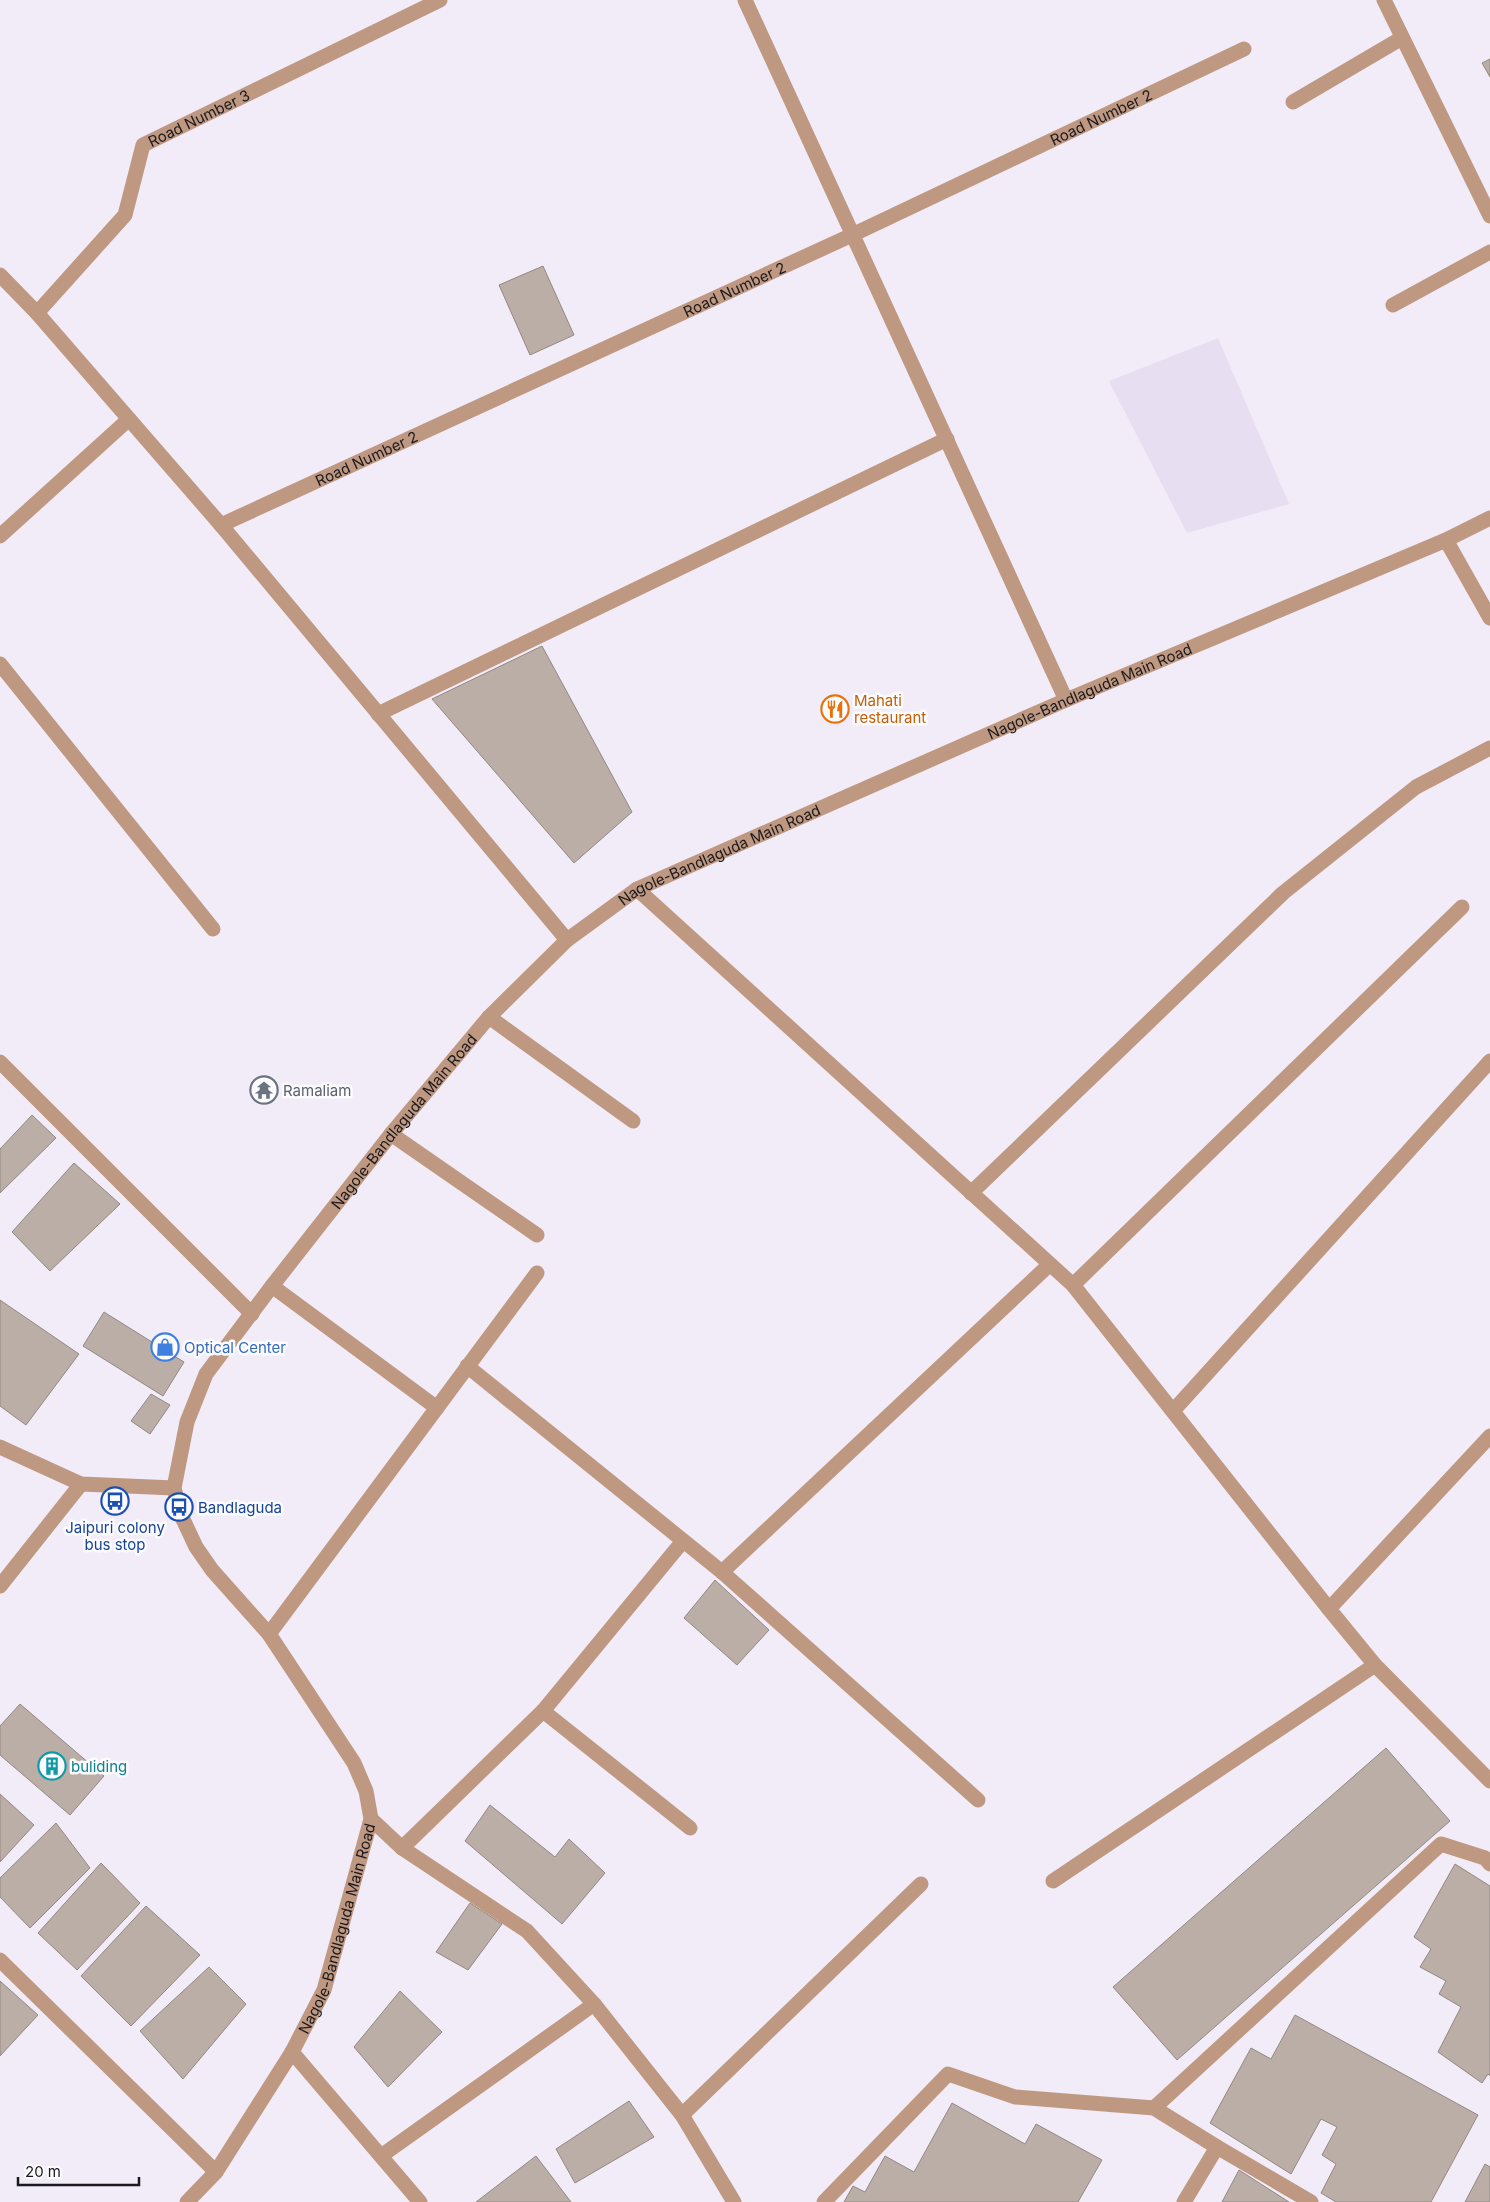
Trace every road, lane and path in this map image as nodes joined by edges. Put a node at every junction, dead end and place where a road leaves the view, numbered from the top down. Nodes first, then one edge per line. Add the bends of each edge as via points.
1 (440, 0) edge
2 (745, 0) edge
3 (1384, 0) edge
4 (1402, 38) junction
5 (1244, 49) dead end
6 (1293, 102) dead end
7 (1490, 216) edge
8 (852, 235) junction
9 (1490, 252) edge
10 (2, 280) edge
11 (1393, 305) dead end
12 (37, 313) junction
13 (128, 418) junction
14 (947, 439) junction
15 (1490, 518) edge
16 (222, 525) junction
17 (0, 536) edge
18 (1446, 540) junction
19 (1490, 618) edge
20 (0, 664) edge
21 (1066, 700) junction
22 (378, 714) junction
23 (1490, 748) edge
24 (637, 889) junction
25 (1462, 907) dead end
26 (213, 929) dead end
27 (567, 940) junction
28 (488, 1017) junction
29 (1490, 1061) edge
30 (0, 1062) edge
31 (633, 1121) dead end
32 (391, 1134) junction
33 (971, 1193) junction
34 (536, 1235) dead end
35 (1049, 1264) junction
36 (537, 1273) dead end
37 (1073, 1285) junction
38 (272, 1286) junction
39 (252, 1314) junction
40 (467, 1366) junction
41 (437, 1408) junction
42 (1173, 1411) junction
43 (1490, 1436) edge
44 (0, 1447) edge
45 (81, 1484) junction
46 (174, 1488) junction
47 (683, 1541) junction
48 (722, 1572) junction
49 (0, 1586) edge
50 (1329, 1609) junction
51 (269, 1634) junction
52 (1376, 1664) junction
53 (543, 1711) junction
54 (1490, 1781) edge
55 (978, 1800) dead end
56 (371, 1820) junction
57 (690, 1828) dead end
58 (402, 1848) junction
59 (1490, 1864) edge
60 (1053, 1881) dead end
61 (921, 1884) dead end
62 (0, 1960) edge
63 (594, 2004) junction
64 (292, 2052) junction
65 (1154, 2108) junction
66 (682, 2115) junction
67 (1217, 2147) junction
68 (381, 2156) junction
69 (216, 2172) junction
70 (187, 2202) edge
71 (420, 2202) edge
72 (734, 2202) edge
73 (824, 2202) edge
74 (1184, 2202) edge
75 (1311, 2202) edge

1 - 12 street, Road Number 3 via 143,145 125,215
2 - 8 street
3 - 4 street
4 - 6 street
4 - 7 street
5 - 8 street, Road Number 2
8 - 14 street
8 - 16 street, Road Number 2
9 - 11 street
10 - 12 street
12 - 13 street
13 - 16 street
13 - 17 street
14 - 21 street
14 - 22 street
15 - 18 street, Nagole-Bandlaguda Main Road
16 - 22 street
18 - 19 street
18 - 21 street, Nagole-Bandlaguda Main Road
20 - 26 street
21 - 24 street, Nagole-Bandlaguda Main Road
22 - 27 street
23 - 33 street via 1416,787 1284,892
24 - 27 street, Nagole-Bandlaguda Main Road
24 - 33 street
25 - 37 street
27 - 28 street, Nagole-Bandlaguda Main Road
28 - 31 street
28 - 32 street, Nagole-Bandlaguda Main Road
29 - 42 street
30 - 39 street
32 - 34 street
32 - 38 street, Nagole-Bandlaguda Main Road
33 - 35 street
35 - 37 street
35 - 48 street
36 - 40 street
37 - 42 street
38 - 39 street, Nagole-Bandlaguda Main Road
38 - 41 street
39 - 46 street, Nagole-Bandlaguda Main Road via 206,1374 186,1422
40 - 41 street
40 - 47 street
41 - 51 street
42 - 50 street
43 - 50 street
44 - 45 street
45 - 46 street
45 - 49 street
46 - 51 street, Nagole-Bandlaguda Main Road via 181,1515 196,1547 212,1570
47 - 48 street
47 - 53 street
48 - 55 street
50 - 52 street
51 - 56 street, Nagole-Bandlaguda Main Road via 354,1763 366,1791
52 - 54 street
52 - 60 street
53 - 57 street
53 - 58 street
56 - 58 street
56 - 64 street, Nagole-Bandlaguda Main Road via 324,1990
58 - 63 street via 527,1931
59 - 65 street via 1485,1858 1441,1844
61 - 66 street
62 - 69 street
63 - 66 street
63 - 68 street
64 - 68 street
64 - 69 street, Nagole-Bandlaguda Main Road
65 - 67 street
65 - 73 street via 1015,2097 948,2074
66 - 72 street
67 - 74 street
67 - 75 street
68 - 71 street
69 - 70 street, Nagole-Bandlaguda Main Road

